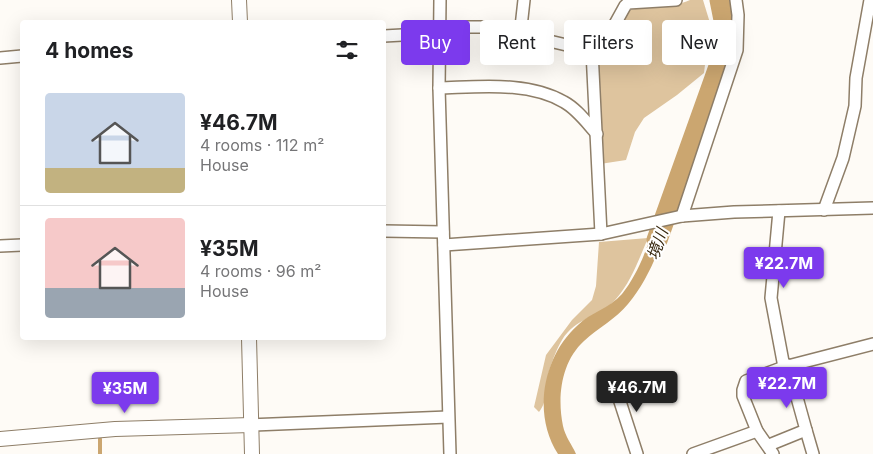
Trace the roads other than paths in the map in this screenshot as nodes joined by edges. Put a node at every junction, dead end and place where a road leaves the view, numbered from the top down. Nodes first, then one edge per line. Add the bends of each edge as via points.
1 (239, 0) edge
2 (440, 0) edge
3 (524, 0) edge
4 (676, 0) edge
5 (736, 0) edge
6 (870, 0) edge
7 (240, 20) edge
8 (439, 20) edge
9 (522, 20) edge
10 (617, 20) edge
11 (401, 34) edge
12 (386, 36) edge
13 (20, 56) edge
14 (0, 58) edge
15 (439, 65) edge
16 (593, 65) edge
17 (439, 88) junction
18 (597, 134) junction
19 (873, 208) edge
20 (824, 210) junction
21 (779, 211) junction
22 (679, 216) junction
23 (386, 231) edge
24 (443, 232) junction
25 (601, 234) junction
26 (20, 245) edge
27 (0, 246) edge
28 (444, 246) junction
29 (249, 340) edge
30 (873, 344) edge
31 (786, 366) junction
32 (613, 380) dead end
33 (448, 417) junction
34 (251, 425) junction
35 (806, 430) junction
36 (757, 431) junction
37 (0, 439) edge
38 (771, 450) edge
39 (252, 454) edge
40 (450, 454) edge
41 (637, 454) edge
42 (692, 454) edge
43 (814, 454) edge

1 - 7 street
2 - 8 street
3 - 9 street
4 - 10 street via 628,3
5 - 22 street via 737,50
6 - 20 street via 856,78 855,106 843,158
11 - 12 street
13 - 14 street
15 - 17 street
16 - 18 street
17 - 18 street via 502,86 547,95 572,107
17 - 24 street
18 - 25 street
19 - 20 street
20 - 21 street
21 - 22 street
21 - 31 street via 771,298
22 - 25 street
23 - 24 street
24 - 28 street
25 - 28 street
26 - 27 street
28 - 33 street
29 - 34 street
30 - 31 street
31 - 35 street
31 - 36 street via 750,378 744,384 743,396
32 - 41 street
33 - 34 street
33 - 40 street
34 - 37 street via 115,429
34 - 39 street
35 - 38 street
35 - 43 street
36 - 38 street
36 - 42 street

